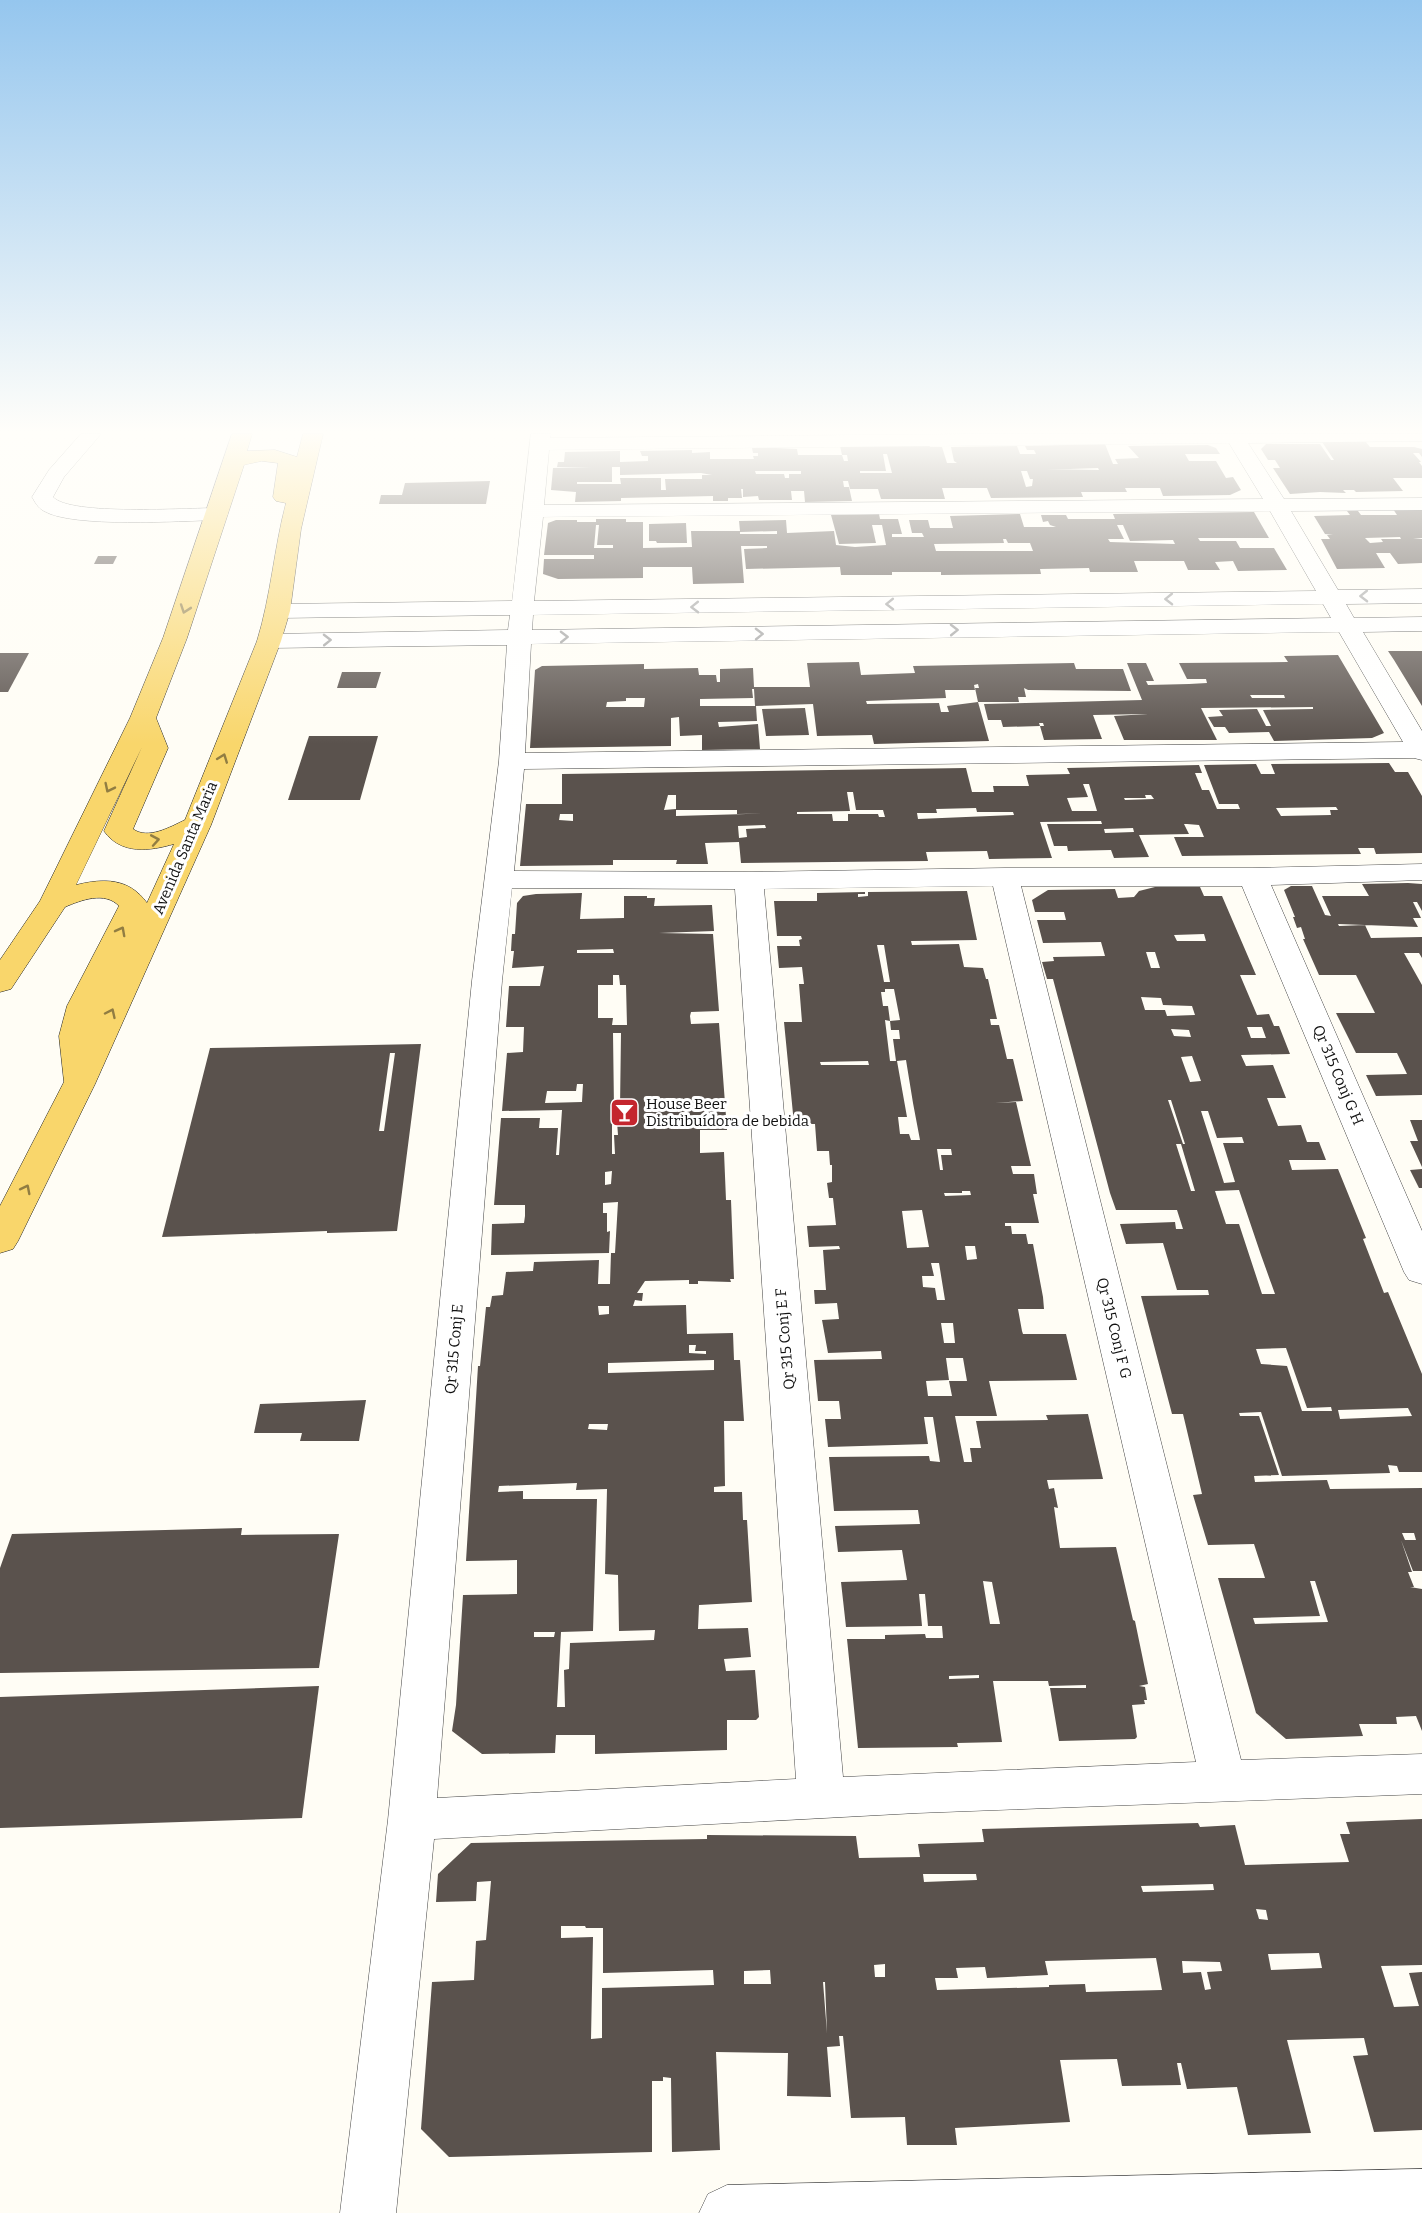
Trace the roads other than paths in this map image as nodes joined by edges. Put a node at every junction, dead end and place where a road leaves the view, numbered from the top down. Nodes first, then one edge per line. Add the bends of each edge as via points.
1 (209, 537) edge
2 (289, 537) edge
3 (530, 537) edge
4 (1297, 537) edge
5 (1422, 596) edge
6 (1332, 597) junction
7 (523, 609) junction
8 (278, 611) junction
9 (1345, 624) junction
10 (1422, 624) edge
11 (519, 638) junction
12 (269, 641) junction
13 (143, 718) junction
14 (1422, 751) edge
15 (512, 761) junction
16 (196, 825) junction
17 (1422, 872) edge
18 (1005, 877) junction
19 (1253, 878) junction
20 (500, 879) junction
21 (749, 881) junction
22 (54, 901) junction
23 (1, 979) edge
24 (79, 1084) junction
25 (0, 1241) edge
26 (1422, 1272) edge
27 (1422, 1773) edge
28 (1223, 1779) junction
29 (821, 1796) junction
30 (412, 1820) junction
31 (1422, 2196) edge
32 (368, 2213) edge
33 (727, 2213) edge

1 -> 13 main road
2 - 8 main road, Avenida Santa Maria
3 - 7 street, Qr 315 Conj E
4 - 6 street
5 -> 6 street
6 -> 7 street
6 - 9 street
7 - 8 street
7 - 11 street, Qr 315 Conj E
8 - 12 main road, Avenida Santa Maria
9 - 10 street
11 -> 9 street
9 - 14 street
12 -> 11 street
11 - 15 street, Qr 315 Conj E
16 -> 12 main road, Avenida Santa Maria
13 -> 16 main road via 155,748 118,831 147,842
13 -> 22 main road
14 - 15 street
15 - 20 street, Qr 315 Conj E
24 -> 16 main road, Avenida Santa Maria
17 - 19 street
18 - 19 street
18 - 21 street
18 - 28 street, Qr 315 Conj F G
19 - 26 street, Qr 315 Conj G H
20 - 21 street
20 - 30 street, Qr 315 Conj E via 485,1005
21 - 29 street, Qr 315 Conj E F
22 - 23 main road
24 -> 22 main road via 75,1036 82,1006 134,906 131,899 111,891 72,893
25 -> 24 main road, Avenida Santa Maria
27 - 28 street
28 - 29 street
29 - 30 street
30 - 32 street, Qr 315 Conj E
31 - 33 street

